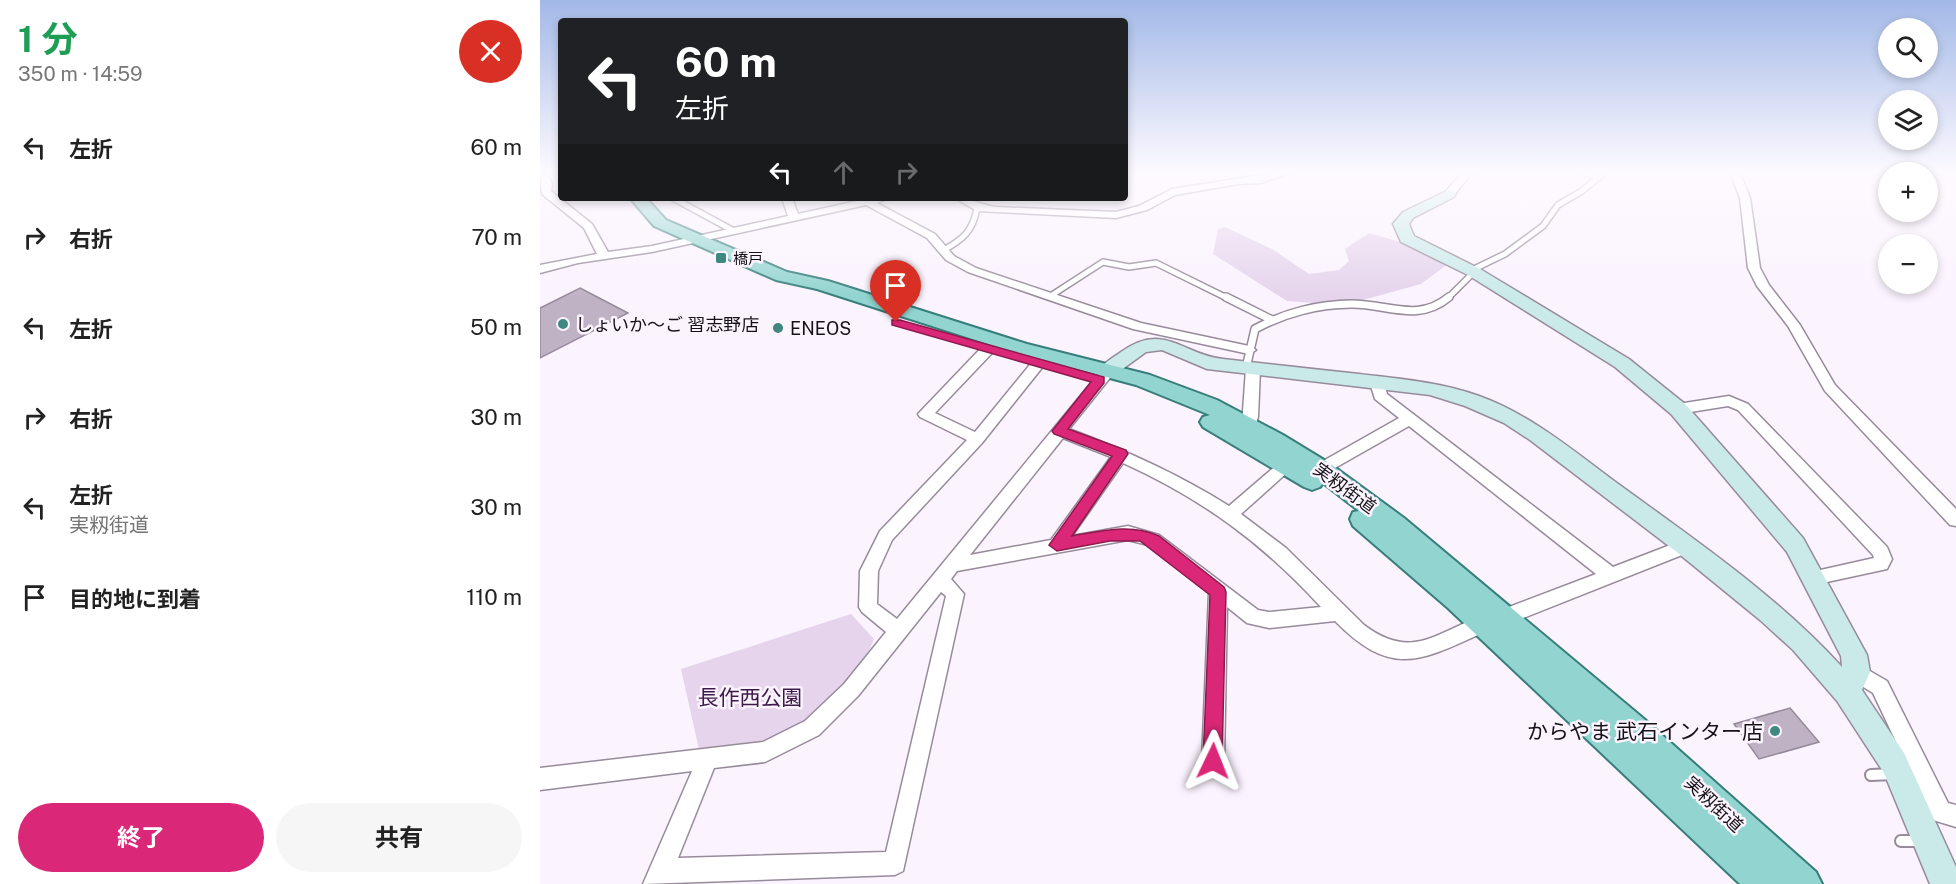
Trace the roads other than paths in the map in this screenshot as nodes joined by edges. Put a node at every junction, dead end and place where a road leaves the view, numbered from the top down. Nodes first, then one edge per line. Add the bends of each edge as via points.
1 (573, 214) edge
2 (652, 214) edge
3 (703, 214) edge
4 (794, 214) edge
5 (810, 214) edge
6 (894, 214) edge
7 (976, 214) edge
8 (1101, 214) edge
9 (1119, 214) edge
10 (1409, 214) edge
11 (1551, 214) edge
12 (1747, 214) edge
13 (795, 218) junction
14 (732, 231) junction
15 (693, 238) junction
16 (942, 251) junction
17 (605, 257) junction
18 (540, 269) edge
19 (1472, 272) junction
20 (782, 276) junction
21 (1053, 295) junction
22 (1272, 320) junction
23 (987, 350) junction
24 (1249, 362) junction
25 (1038, 364) junction
26 (1105, 375) junction
27 (1377, 383) junction
28 (1678, 409) junction
29 (1409, 419) junction
30 (1249, 425) junction
31 (1059, 431) junction
32 (977, 439) junction
33 (1121, 454) junction
34 (1285, 466) junction
35 (1321, 469) junction
36 (1231, 513) junction
37 (1956, 520) edge
38 (1057, 545) junction
39 (1686, 546) junction
40 (946, 572) junction
41 (1612, 576) junction
42 (1813, 578) junction
43 (1218, 592) junction
44 (1341, 613) junction
45 (1492, 621) junction
46 (899, 632) junction
47 (1851, 682) junction
48 (707, 761) junction
49 (1213, 761) dead end
50 (1899, 774) junction
51 (1870, 775) dead end
52 (540, 779) edge
53 (1956, 816) edge
54 (1901, 841) dead end
55 (1928, 841) junction
56 (658, 877) edge
57 (1766, 884) edge
58 (1804, 884) edge
59 (1947, 884) edge

1 - 17 street via 588,226
2 - 15 main road, 実籾街道 via 660,223
3 - 14 lane
4 - 13 street
5 - 13 street
6 - 16 street via 931,236
7 - 16 lane via 967,237
8 - 9 street
10 - 19 street via 1401,224 1407,239
11 - 19 lane via 1543,226 1505,254
12 - 37 street via 1754,268 1794,325 1830,388
13 - 14 street
14 - 15 street
15 - 17 street
15 - 20 main road, 実籾街道
16 - 21 street via 972,270
17 - 18 street
19 - 22 lane via 1446,300 1422,312 1407,314 1380,306 1350,305 1304,310
19 - 28 street via 1622,363
20 - 23 main road, 実籾街道 via 875,315
20 - 26 main road, 実籾街道 via 822,285
21 - 22 lane via 1103,262 1129,267 1156,263
21 - 24 street
22 - 24 lane via 1255,329
23 - 25 main road, 実籾街道
23 - 32 street via 925,414
24 - 26 street via 1207,363 1173,346 1155,344 1132,352
24 - 27 street
24 - 30 street
25 - 26 main road, 実籾街道
25 - 32 street
26 - 30 main road, 実籾街道 via 1209,405
26 - 31 street
26 - 34 main road, 実籾街道 via 1193,413
27 - 29 street via 1380,396
27 - 39 street via 1456,395 1510,418
28 - 42 street via 1795,545
28 - 42 street via 1729,401 1743,407 1881,552 1881,564
29 - 35 street
29 - 41 street
30 - 35 main road, 実籾街道
31 - 33 street
31 - 40 street
32 - 46 street via 886,536 869,571 868,607
33 - 36 street
33 - 38 street
34 - 36 street
34 - 45 main road, 実籾街道 via 1310,479
35 - 45 main road, 実籾街道 via 1395,525
36 - 44 street via 1281,554
38 - 40 street
38 - 43 street via 1110,535 1142,535
39 - 41 street
39 - 47 street
40 - 46 street
40 - 56 street via 955,594 895,863
41 - 45 street
42 - 47 street via 1854,655
43 - 44 street via 1253,616 1269,620
43 - 49 street
44 - 45 street via 1364,636 1385,649 1413,652
45 - 57 main road, 実籾街道
45 - 58 main road, 実籾街道 via 1633,729
46 - 48 street via 852,690 812,728 765,752
47 - 50 street
47 - 53 street via 1880,687 1941,812
48 - 52 street
48 - 56 street
50 - 51 lane
50 - 55 street
54 - 55 lane
55 - 59 street

